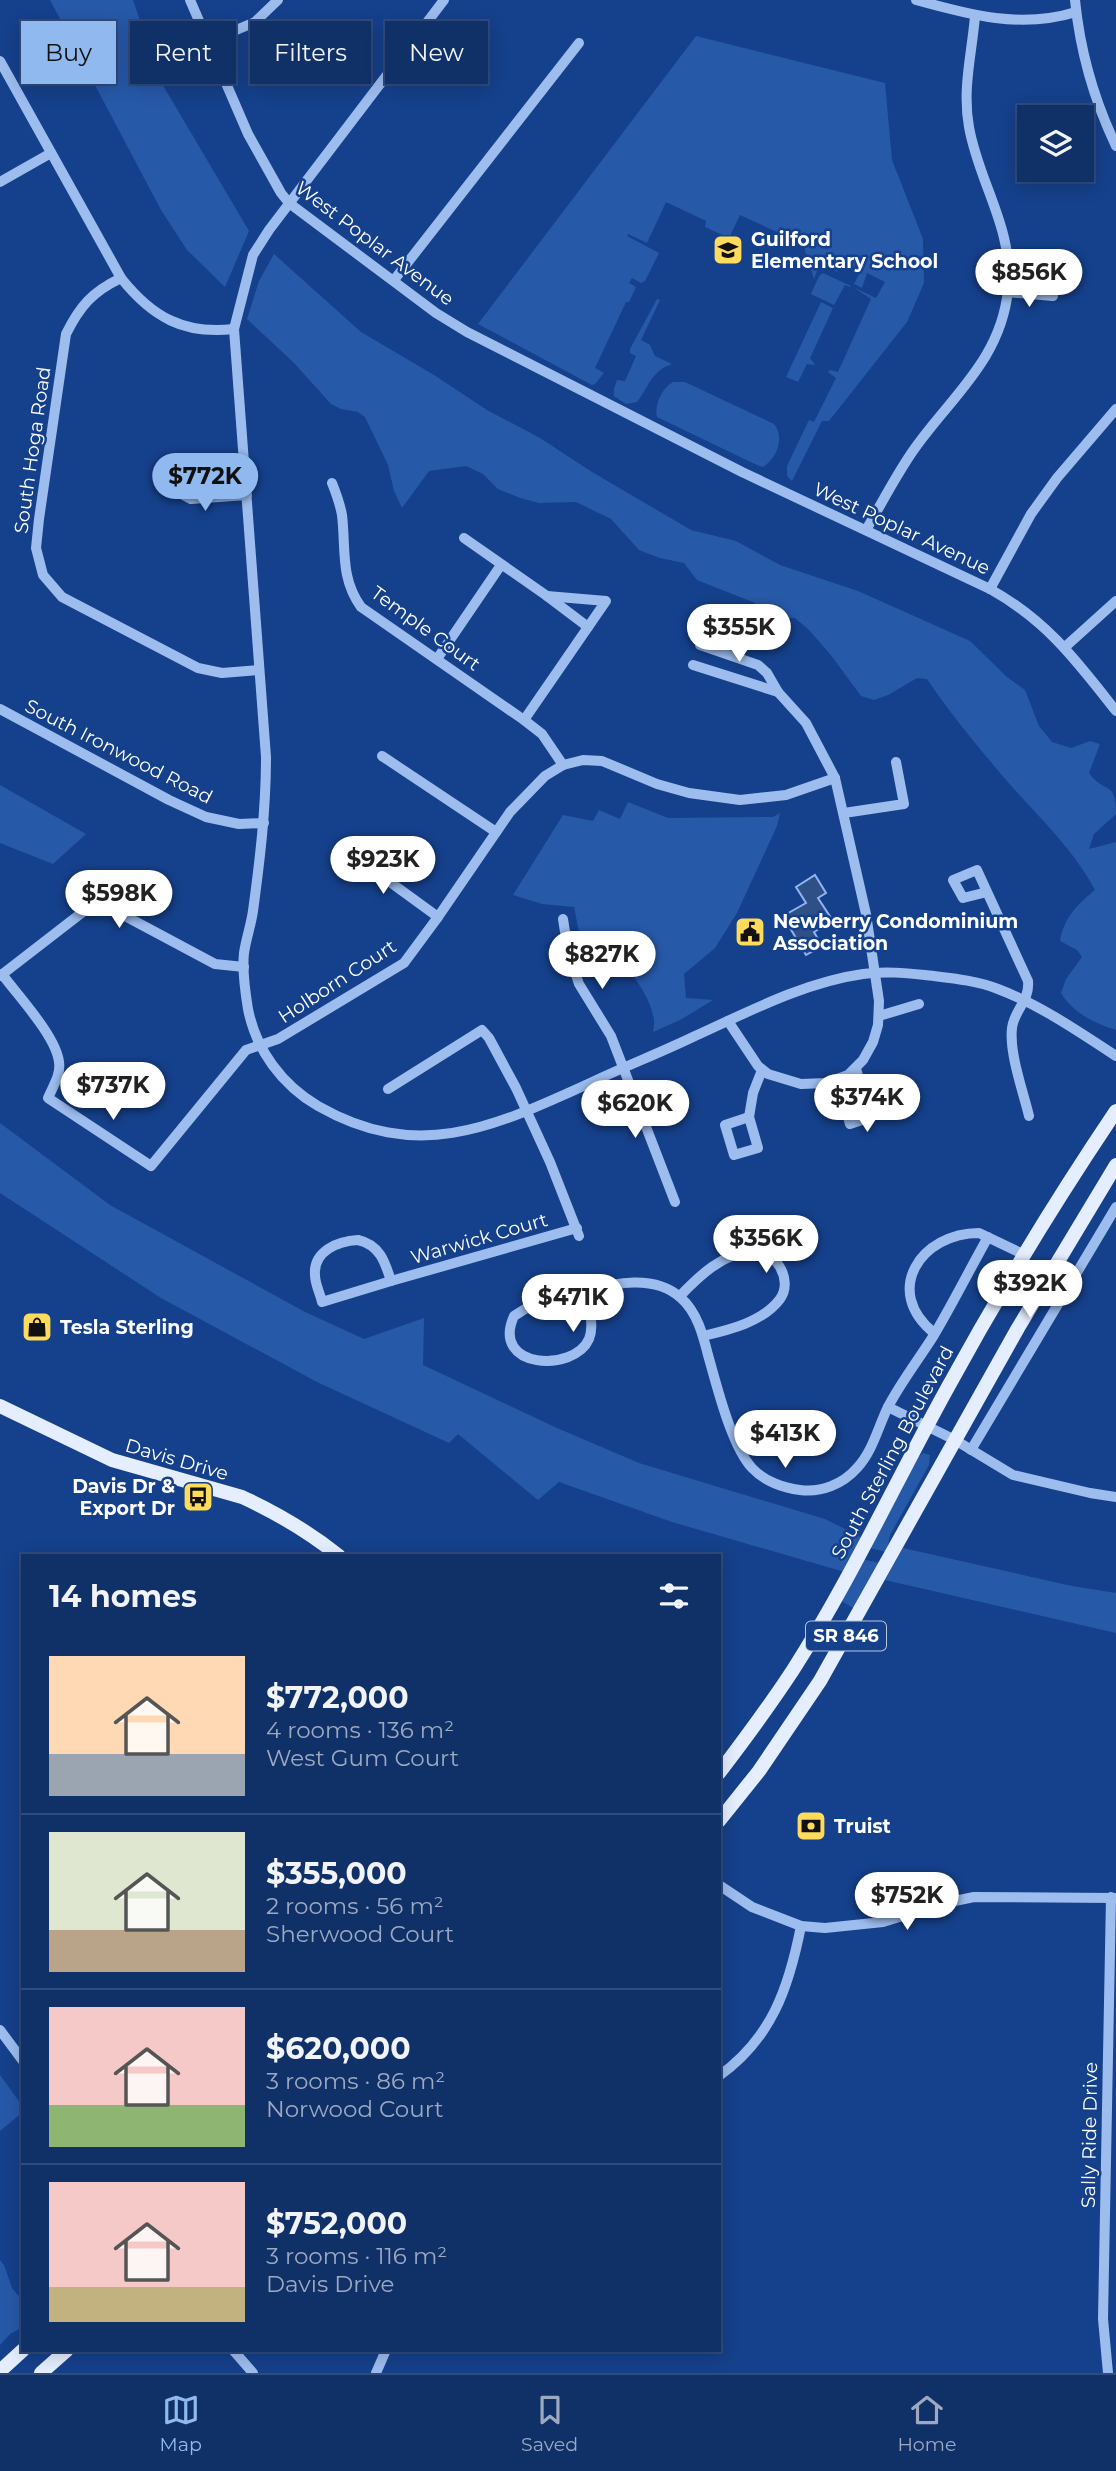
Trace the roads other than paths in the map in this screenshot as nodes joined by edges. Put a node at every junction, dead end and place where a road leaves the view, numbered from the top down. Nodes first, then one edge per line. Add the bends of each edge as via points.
1 (190, 0) edge
2 (278, 0) edge
3 (444, 0) edge
4 (916, 0) edge
5 (1075, 6) edge
6 (975, 16) junction
7 (199, 21) edge
8 (236, 30) edge
9 (579, 43) dead end
10 (0, 61) edge
11 (226, 84) edge
12 (1116, 146) edge
13 (51, 153) junction
14 (0, 182) edge
15 (289, 203) junction
16 (121, 278) junction
17 (394, 280) junction
18 (1008, 292) junction
19 (1053, 296) dead end
20 (234, 329) junction
21 (1116, 409) edge
22 (332, 482) dead end
23 (172, 489) dead end
24 (247, 495) junction
25 (866, 530) junction
26 (464, 538) dead end
27 (500, 565) junction
28 (990, 589) junction
29 (547, 596) junction
30 (1116, 601) edge
31 (588, 627) junction
32 (700, 645) dead end
33 (1065, 647) junction
34 (437, 659) junction
35 (693, 665) dead end
36 (258, 670) junction
37 (778, 692) junction
38 (0, 709) edge
39 (1116, 711) edge
40 (524, 720) junction
41 (383, 756) dead end
42 (896, 762) dead end
43 (564, 765) junction
44 (835, 778) junction
45 (844, 813) junction
46 (264, 823) junction
47 (496, 832) junction
48 (346, 850) dead end
49 (987, 892) dead end
50 (438, 917) junction
51 (562, 919) dead end
52 (244, 967) junction
53 (875, 973) junction
54 (1, 975) edge
55 (1025, 1002) junction
56 (919, 1004) dead end
57 (879, 1016) junction
58 (728, 1021) junction
59 (260, 1045) junction
60 (1116, 1056) edge
61 (624, 1067) junction
62 (856, 1069) junction
63 (762, 1070) junction
64 (837, 1080) junction
65 (388, 1089) dead end
66 (1116, 1111) edge
67 (527, 1112) junction
68 (1029, 1116) dead end
69 (749, 1117) dead end
70 (1116, 1166) edge
71 (675, 1202) dead end
72 (1116, 1206) edge
73 (988, 1237) junction
74 (1025, 1255) junction
75 (391, 1281) junction
76 (584, 1291) junction
77 (680, 1296) junction
78 (934, 1333) junction
79 (703, 1336) junction
80 (0, 1406) edge
81 (888, 1407) junction
82 (926, 1428) junction
83 (955, 1440) junction
84 (971, 1450) junction
85 (1116, 1497) edge
86 (336, 1554) edge
87 (721, 1770) edge
88 (721, 1818) edge
89 (721, 1886) edge
90 (1114, 1897) edge
91 (801, 1926) junction
92 (0, 2030) edge
93 (21, 2058) edge
94 (721, 2074) edge
95 (21, 2352) edge
96 (65, 2352) edge
97 (235, 2352) edge
98 (385, 2352) edge
99 (0, 2371) edge
100 (41, 2373) edge
101 (253, 2373) edge
102 (376, 2373) edge
103 (1108, 2373) edge

1 - 7 street, West Poplar Avenue
2 - 8 street via 255,22
3 - 15 street
4 - 6 street
5 - 6 street via 1036,21
5 - 12 street via 1087,68
6 - 18 street via 966,87 968,125 1004,234
9 - 17 street
10 - 13 street
11 - 15 street, West Poplar Avenue via 248,134
13 - 14 street
13 - 16 street
15 - 17 street, West Poplar Avenue
15 - 20 street via 253,255
16 - 20 street via 155,312 178,325 201,331
16 - 36 street, South Hoga Road via 100,288 77,311 66,334 36,548 43,575 62,597 198,668 222,673
17 - 25 street, West Poplar Avenue via 467,332
18 - 19 street
18 - 25 street via 998,329 979,369 915,448
20 - 24 street
21 - 28 street via 1031,514
22 - 34 street, Temple Court via 341,511 351,593 361,607
23 - 24 street via 191,499
24 - 36 street
25 - 28 street, West Poplar Avenue
26 - 27 street
27 - 29 street
27 - 34 street
28 - 33 street, West Poplar Avenue via 1033,617
29 - 31 street
29 - 31 street via 606,601
30 - 33 street
31 - 40 street
32 - 37 street via 758,665
33 - 39 street, West Poplar Avenue
34 - 40 street, Temple Court
35 - 37 street
36 - 46 street via 266,757
37 - 44 street via 806,723
38 - 46 street, South Ironwood Road via 206,817 239,824
40 - 43 street, Temple Court via 542,734
41 - 47 street
42 - 45 street via 904,804
43 - 44 street, Holborn Court via 602,761 657,784 740,800 786,795
43 - 47 street, Holborn Court via 527,793
44 - 45 street
45 - 53 street
46 - 52 street
47 - 50 street, Holborn Court
48 - 50 street
49 - 55 street via 1028,981
50 - 59 street, Holborn Court via 404,962 278,1039
51 - 61 street via 579,984
52 - 54 street via 215,964 97,901
52 - 59 street via 248,1012
53 - 55 street via 974,982
53 - 57 street
53 - 58 street via 820,984
54 - 59 street, Holborn Court via 53,1042 60,1062 48,1098 151,1166 246,1050
55 - 60 street
55 - 68 street via 1011,1030
56 - 57 street
57 - 62 street via 873,1042
58 - 61 street
58 - 63 street
59 - 67 street via 281,1077 312,1103 382,1131 411,1135 462,1132
61 - 67 street
61 - 71 street
62 - 64 street
62 - 64 street via 871,1117 850,1124
63 - 64 street via 801,1084
63 - 69 street
65 - 67 street via 482,1030
66 - 74 main road, South Sterling Boulevard / SR 846
67 - 75 street, Warwick Court via 578,1232
70 - 83 main road, SR 846
72 - 84 street
73 - 74 street
73 - 78 street
73 - 78 street via 971,1233 950,1239 914,1266 911,1299 920,1320
74 - 82 main road, South Sterling Boulevard / SR 846
75 - 75 street, Warwick Court via 379,1251 358,1240 328,1249 315,1268 322,1302
76 - 76 street via 591,1327 584,1346 551,1360 530,1361 517,1353 510,1332 514,1316
76 - 77 street via 634,1282
77 - 79 street
77 - 79 street via 711,1267 746,1251 766,1253 782,1270 784,1292 774,1306 749,1322
78 - 81 street
79 - 81 street via 722,1406 745,1458 769,1480 787,1487 828,1488 847,1478 864,1461
80 - 86 main road, Davis Drive via 112,1460 242,1497 298,1526
81 - 82 street
82 - 83 street
82 - 87 main road, South Sterling Boulevard / SR 846 via 811,1639
83 - 84 street
83 - 88 main road, SR 846 via 820,1681
84 - 85 street via 1013,1475
89 - 91 street via 752,1907
90 - 91 street via 974,1897 883,1922
90 - 103 street, Sally Ride Drive via 1103,2319
91 - 94 street via 793,1968 777,2008 750,2048
92 - 93 street
95 - 99 main road
96 - 100 main road
97 - 101 street
98 - 102 street

